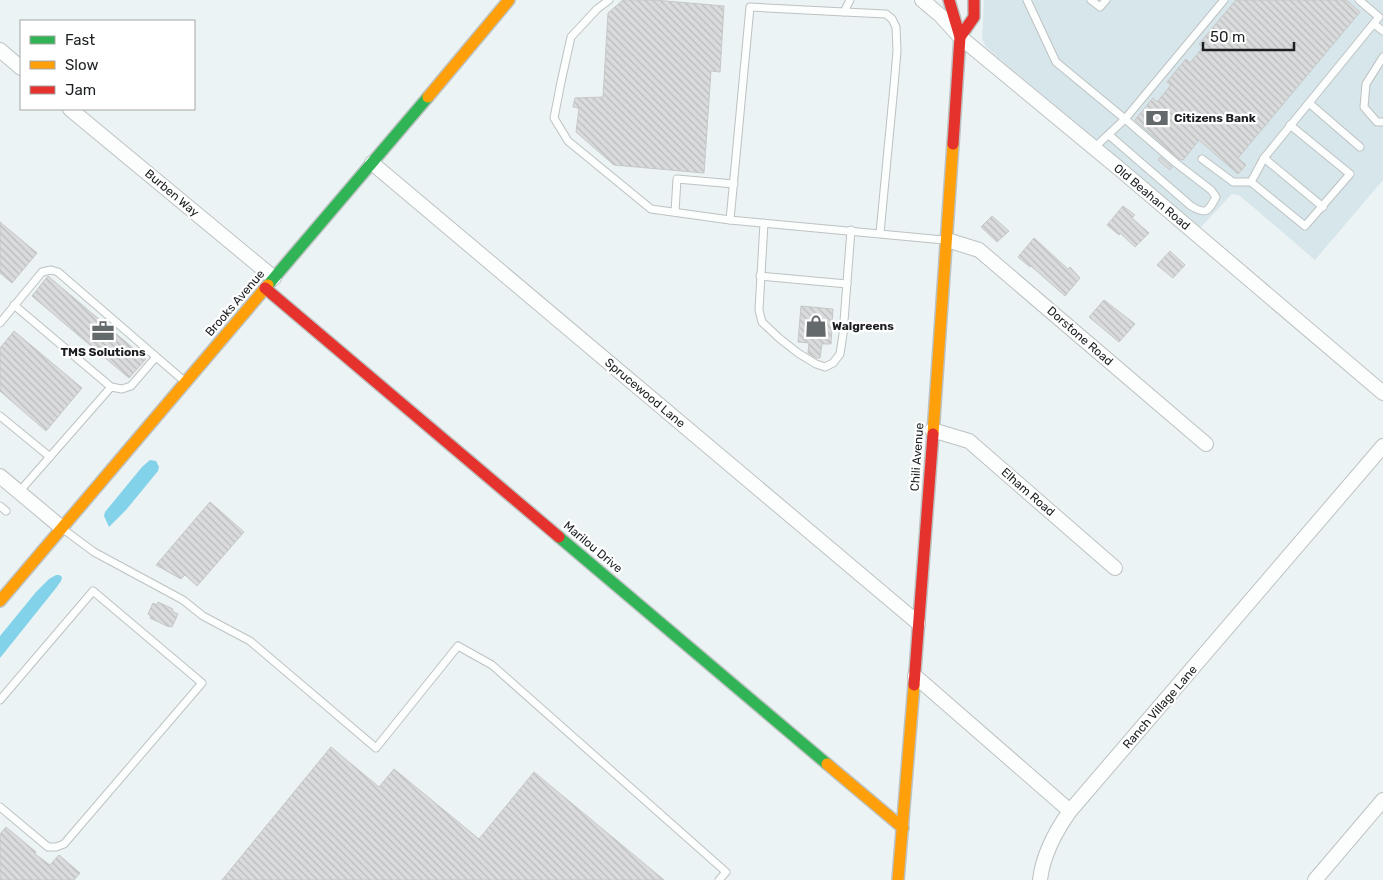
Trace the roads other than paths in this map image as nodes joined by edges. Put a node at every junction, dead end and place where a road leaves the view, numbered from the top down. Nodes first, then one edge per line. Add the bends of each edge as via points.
1 (609, 0) edge
2 (850, 0) edge
3 (922, 0) edge
4 (949, 0) edge
5 (974, 0) edge
6 (1027, 0) edge
7 (1091, 0) edge
8 (1106, 0) edge
9 (1224, 0) edge
10 (1359, 0) edge
11 (513, 2) edge
12 (750, 3) edge
13 (844, 12) junction
14 (1374, 24) junction
15 (1383, 31) edge
16 (960, 37) junction
17 (0, 50) edge
18 (1383, 57) edge
19 (20, 67) edge
20 (1309, 103) junction
21 (71, 110) edge
22 (1125, 118) junction
23 (1383, 122) edge
24 (1290, 126) junction
25 (1109, 135) junction
26 (1360, 147) dead end
27 (1094, 148) junction
28 (1264, 158) junction
29 (1202, 159) dead end
30 (372, 163) junction
31 (1252, 182) junction
32 (734, 184) junction
33 (1322, 207) junction
34 (675, 212) junction
35 (730, 220) junction
36 (764, 223) junction
37 (851, 230) junction
38 (880, 233) junction
39 (947, 240) junction
40 (760, 276) junction
41 (270, 283) junction
42 (847, 284) junction
43 (14, 305) junction
44 (0, 323) edge
45 (156, 358) junction
46 (185, 382) junction
47 (111, 387) junction
48 (1383, 393) edge
49 (0, 416) edge
50 (932, 430) junction
51 (1206, 444) dead end
52 (1383, 446) edge
53 (50, 458) junction
54 (0, 476) edge
55 (19, 492) junction
56 (62, 528) junction
57 (1115, 568) dead end
58 (0, 601) edge
59 (918, 622) junction
60 (915, 676) junction
61 (0, 700) edge
62 (1383, 800) edge
63 (0, 807) edge
64 (1070, 811) junction
65 (903, 828) junction
66 (719, 880) edge
67 (898, 880) edge
68 (1040, 880) edge
69 (1315, 880) edge

1 - 34 lane via 571,37 554,118 568,142 652,210
2 - 13 lane
3 - 16 street, Old Beahan Road
4 - 16 main road, Chili Avenue
5 - 16 main road via 974,17
6 - 22 lane via 1056,62
7 - 8 lane via 1100,7
9 - 22 lane
10 - 14 lane via 1379,17
11 - 30 main road, Brooks Avenue
12 - 13 lane
12 - 32 lane
13 - 38 lane via 886,14 896,26 897,51
14 - 15 lane
14 - 20 lane
16 - 27 street, Old Beahan Road
16 - 39 main road, Chili Avenue
17 - 19 street
18 - 23 lane via 1366,84 1364,107 1377,122
20 - 24 lane
20 - 26 lane
21 - 41 street, Burben Way
22 - 25 lane
22 - 25 lane via 1216,195 1207,211 1191,206
24 - 28 lane
24 - 33 lane via 1350,174
25 - 27 lane
27 - 48 street, Old Beahan Road
28 - 31 lane
28 - 33 lane
29 - 31 lane via 1233,182
30 - 41 main road, Brooks Avenue
30 - 59 street, Sprucewood Lane
31 - 33 lane via 1305,226
32 - 34 lane via 677,179
32 - 35 lane
34 - 35 lane
35 - 36 lane
36 - 37 lane
36 - 40 lane
37 - 38 lane
37 - 42 lane
38 - 39 lane
39 - 50 main road, Chili Avenue
39 - 51 street, Dorstone Road via 979,250
40 - 42 lane
40 - 42 lane via 762,322 798,353 825,367 840,354
41 - 46 main road, Brooks Avenue
41 - 65 main road, Marilou Drive
43 - 44 lane
43 - 45 lane via 42,272 58,272
43 - 47 lane
45 - 46 lane
45 - 47 lane via 131,386 122,389
46 - 56 main road, Brooks Avenue
47 - 53 lane
49 - 53 lane
50 - 57 street, Elham Road via 969,441
50 - 59 main road, Chili Avenue
52 - 64 street, Ranch Village Lane
53 - 55 lane
54 - 55 street
55 - 56 street
56 - 58 main road, Brooks Avenue
56 - 66 lane via 94,552 183,600 203,616 250,642 376,748 458,646 492,665 726,872
59 - 60 main road, Chili Avenue
60 - 64 street
60 - 65 main road, Chili Avenue
61 - 63 lane via 93,591 202,683 64,844 48,846
62 - 69 street
64 - 68 street, Ranch Village Lane via 1048,847
65 - 67 main road, Chili Avenue

